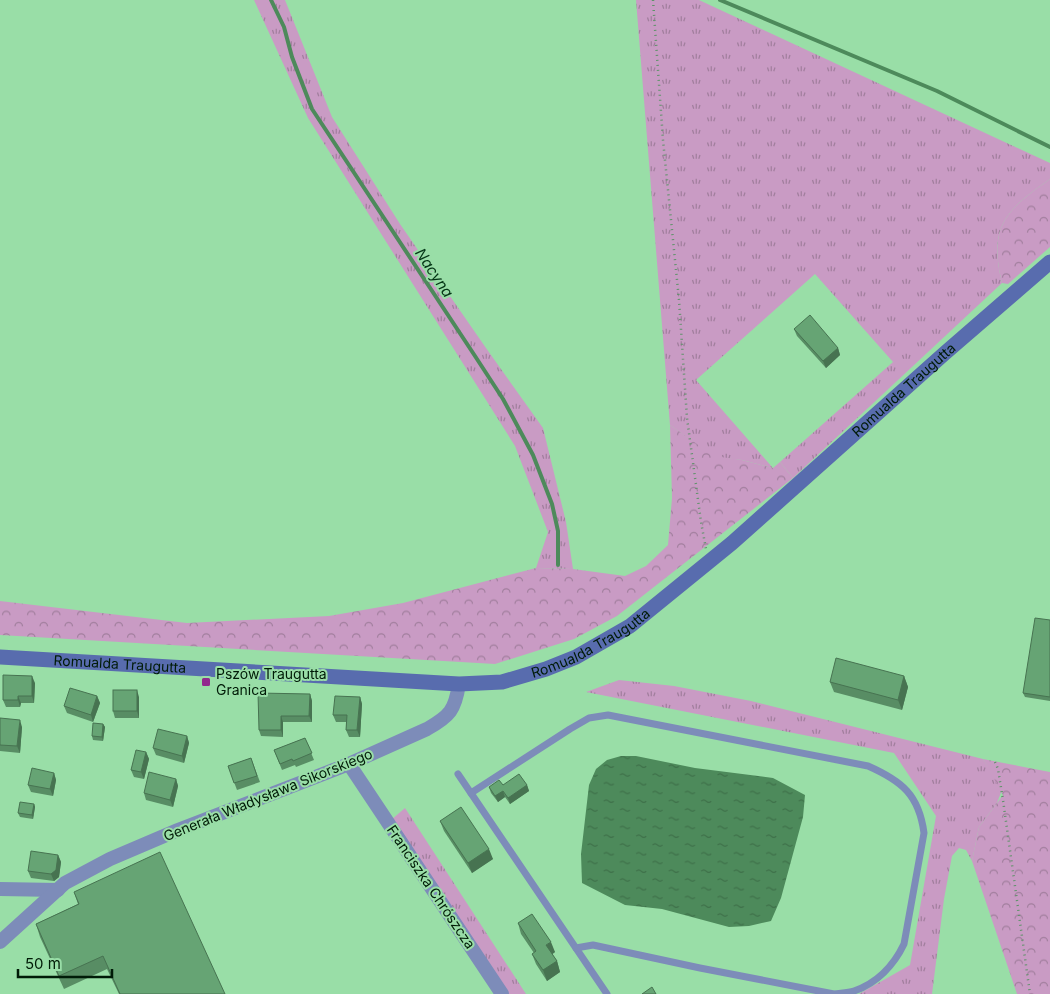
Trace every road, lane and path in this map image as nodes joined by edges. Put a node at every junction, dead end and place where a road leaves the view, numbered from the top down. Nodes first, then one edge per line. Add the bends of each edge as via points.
1 (653, 0) edge
2 (1050, 262) edge
3 (708, 562) junction
4 (0, 657) edge
5 (460, 684) junction
6 (995, 762) dead end
7 (349, 764) junction
8 (458, 774) dead end
9 (471, 793) junction
10 (0, 889) edge
11 (58, 890) junction
12 (0, 942) edge
13 (576, 948) junction
14 (502, 994) edge
15 (607, 994) edge
16 (1030, 994) edge

1 - 3 path via 687,418
2 - 3 street, Romualda Traugutta
3 - 5 street, Romualda Traugutta via 630,626 576,657 514,679
4 - 5 street, Romualda Traugutta
5 - 7 street, Generała Władysława Sikorskiego via 453,710 438,723
6 - 16 path
7 - 11 street, Generała Władysława Sikorskiego via 110,859
7 - 14 street, Franciszka Chrószcza
8 - 9 lane
9 - 13 lane
9 - 13 lane via 589,718 608,715 868,766 898,782 912,797 921,815 924,833 904,944 884,972 853,992 834,994 593,945
10 - 11 street
11 - 12 street, Generała Władysława Sikorskiego
13 - 15 lane

